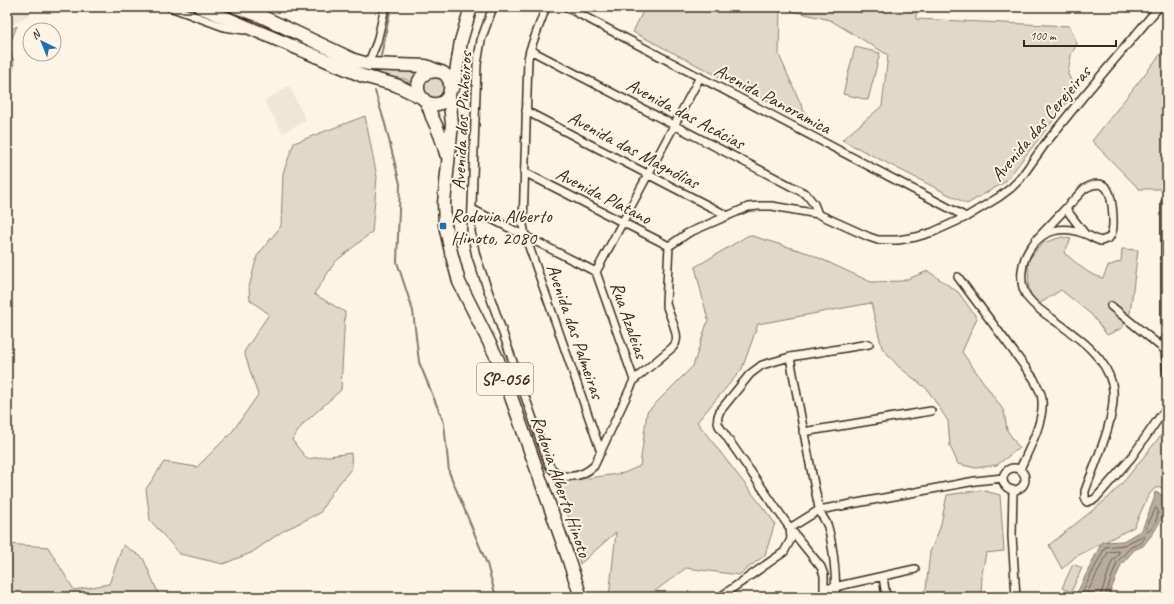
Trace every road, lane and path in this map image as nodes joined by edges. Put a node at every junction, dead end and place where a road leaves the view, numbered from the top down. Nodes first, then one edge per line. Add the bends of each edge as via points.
1 (170, 7) edge
2 (200, 7) edge
3 (236, 7) edge
4 (385, 7) edge
5 (471, 7) edge
6 (493, 7) edge
7 (546, 7) edge
8 (566, 7) edge
9 (1153, 7) edge
10 (1159, 7) edge
11 (270, 35) junction
12 (530, 50) junction
13 (457, 61) junction
14 (368, 64) junction
15 (440, 72) junction
16 (700, 77) junction
17 (450, 92) junction
18 (423, 99) junction
19 (526, 111) junction
20 (674, 126) junction
21 (448, 161) junction
22 (524, 172) junction
23 (648, 174) junction
24 (1165, 203) dead end
25 (472, 209) junction
26 (1066, 209) junction
27 (818, 214) junction
28 (728, 216) junction
29 (966, 217) junction
30 (622, 223) junction
31 (1085, 234) junction
32 (525, 235) junction
33 (1036, 240) junction
34 (669, 246) junction
35 (596, 272) junction
36 (958, 277) dead end
37 (1111, 306) dead end
38 (869, 344) dead end
39 (1165, 350) junction
40 (790, 357) junction
41 (1167, 376) edge
42 (634, 380) junction
43 (1167, 410) edge
44 (931, 411) dead end
45 (803, 432) junction
46 (601, 452) junction
47 (1020, 469) junction
48 (1003, 478) junction
49 (1013, 490) junction
50 (819, 510) junction
51 (790, 528) junction
52 (915, 569) dead end
53 (883, 576) junction
54 (836, 586) junction
55 (825, 589) junction
56 (581, 597) edge
57 (720, 597) edge
58 (824, 597) edge
59 (835, 597) edge
60 (886, 597) edge
61 (1016, 597) edge

1 - 11 street via 224,27
2 - 11 main road
3 - 14 main road
4 - 14 street via 377,42
5 - 13 main road, Rodovia Alberto Hinoto / SP-056
6 - 25 street, Avenida dos Pinheiros via 481,40 477,65
7 - 12 street, Avenida das Palmeiras
8 - 16 street, Avenida Panoramica
9 - 10 street
10 - 29 street, Avenida das Cerejeiras via 1082,98 1020,179 999,197
11 - 18 main road via 363,76 396,85
12 - 19 street, Avenida das Palmeiras
12 - 20 street, Avenida das Acácias
13 - 15 main road via 455,65
13 - 17 main road, Rodovia Alberto Hinoto / SP-056 via 454,86
14 - 15 main road via 426,66
15 - 17 main road via 450,82
15 - 18 main road via 429,72 420,79 418,90
16 - 20 street
16 - 29 street, Avenida Panoramica
17 - 18 main road via 440,103 433,104
17 - 21 main road, Rodovia Alberto Hinoto / SP-056 via 452,124
18 - 21 main road, Rodovia Alberto Hinoto / SP-056 via 443,141
19 - 22 street, Avenida das Palmeiras
19 - 23 street, Avenida das Magnólias
20 - 23 street
20 - 27 street, Avenida das Acácias via 806,194
21 - 56 main road, Rodovia Alberto Hinoto / SP-056 via 444,203 445,225 460,282 498,360
22 - 30 street, Avenida Platano
22 - 32 street, Avenida das Palmeiras
23 - 28 street, Avenida das Magnólias
23 - 30 street
24 - 39 street
25 - 32 street
25 - 46 street, Avenida dos Pinheiros via 471,232 476,256 549,465 558,475 579,475 594,466
26 - 31 street
26 - 31 street via 1088,186 1096,184 1108,189 1113,210 1111,236 1101,241
26 - 33 street
27 - 28 street, Avenida das Cerejeiras via 759,206
27 - 29 street, Avenida das Cerejeiras via 878,240 916,237
28 - 34 street, Avenida das Cerejeiras via 688,233
30 - 34 street, Avenida Platano
30 - 35 street
31 - 33 street via 1063,229 1049,232
32 - 35 street
32 - 46 street, Avenida das Palmeiras
33 - 43 street via 1023,266 1025,294 1034,305 1084,343 1103,365 1112,383 1112,410 1085,491 1087,502 1095,499 1131,458
34 - 42 street via 666,303 677,341
35 - 42 street, Rua Azaleias
36 - 47 street via 1034,379 1041,394 1039,423
37 - 39 street
38 - 40 street
39 - 41 street
40 - 45 street
40 - 51 street via 770,361 756,368 720,411 717,421
42 - 46 street
44 - 45 street
45 - 50 street
47 - 48 street via 1008,470
47 - 49 street via 1025,477 1024,484
48 - 49 street via 1005,486
48 - 50 street
49 - 61 street via 1012,536
50 - 51 street
50 - 54 street via 828,526
51 - 55 street via 821,568
51 - 57 street via 791,539 784,552
52 - 53 street
53 - 54 street
53 - 60 street
54 - 55 street
54 - 59 street
55 - 58 street

